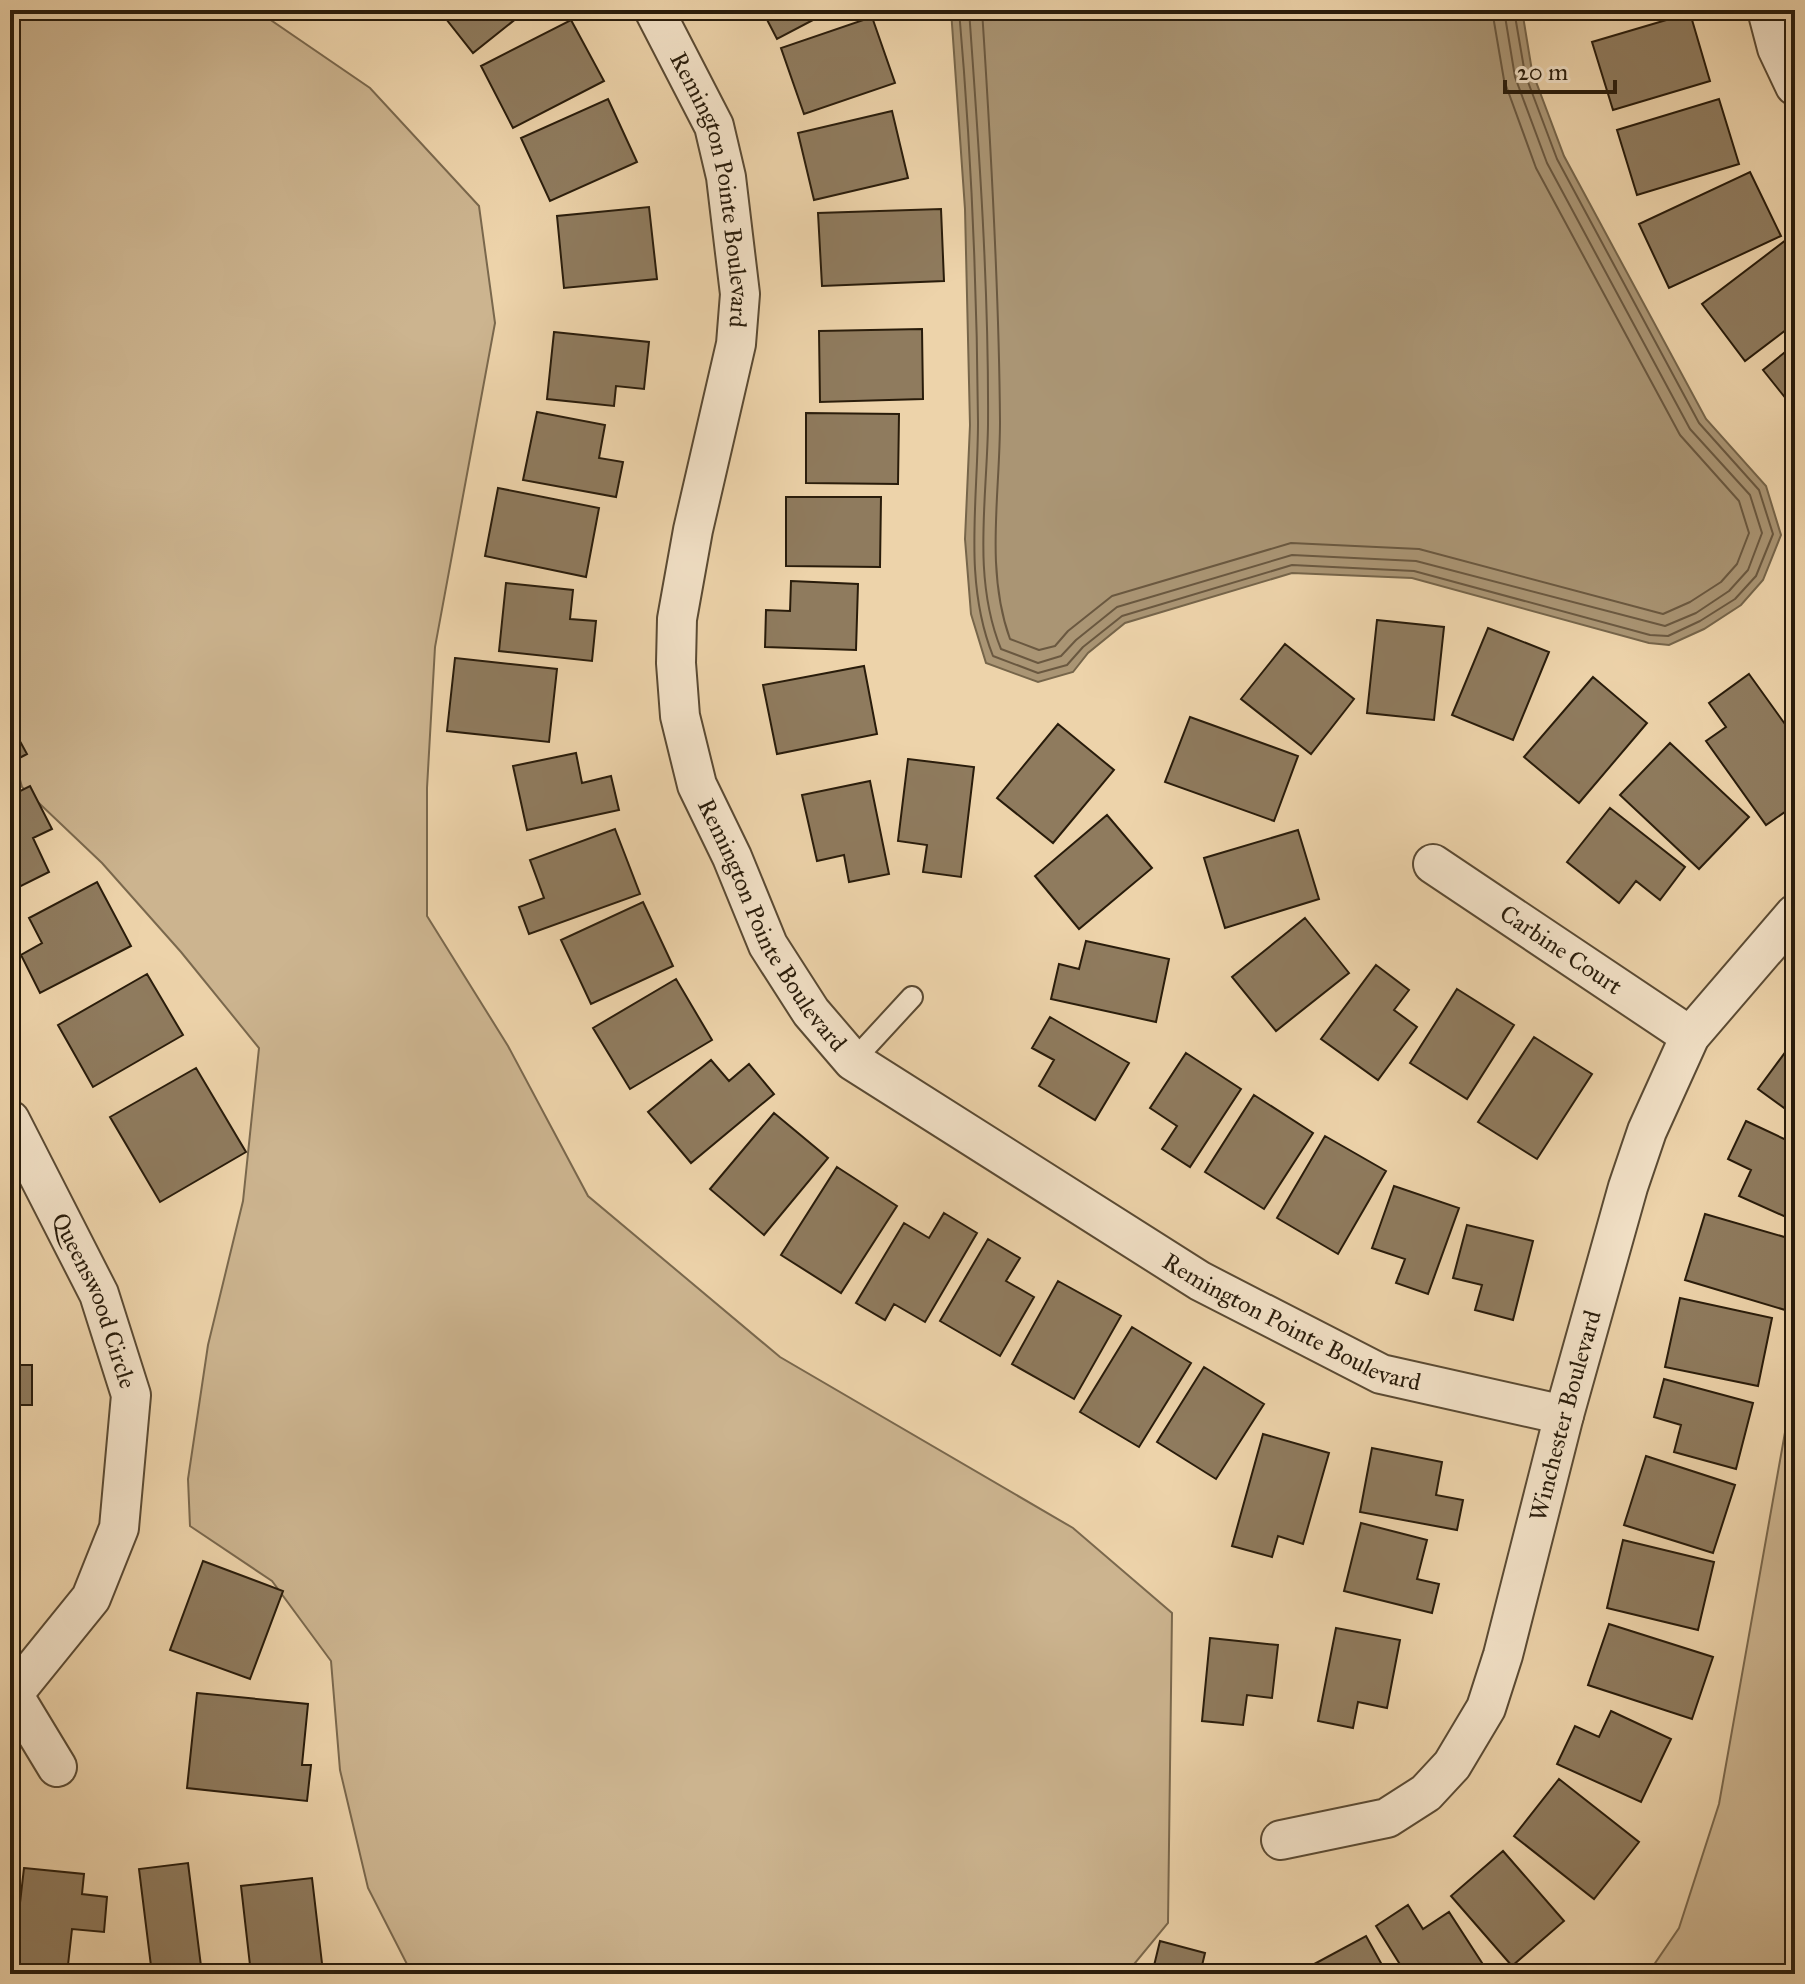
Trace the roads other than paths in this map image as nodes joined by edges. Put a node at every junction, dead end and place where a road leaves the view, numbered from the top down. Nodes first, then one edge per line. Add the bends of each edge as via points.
1 (654, 10) edge
2 (1767, 10) edge
3 (1795, 86) edge
4 (1433, 864) dead end
5 (1795, 914) edge
6 (912, 997) dead end
7 (1690, 1036) junction
8 (853, 1061) junction
9 (10, 1120) edge
10 (1564, 1415) junction
11 (12, 1697) edge
12 (57, 1767) dead end
13 (1281, 1840) dead end

1 - 8 street, Remington Pointe Boulevard via 714,126 726,177 740,294 736,344 677,619 680,716 697,785 768,945 811,1012
2 - 3 street
4 - 7 street, Carbine Court
5 - 7 street, Winchester Boulevard
6 - 8 lane
7 - 10 street, Winchester Boulevard via 1628,1187
8 - 10 street, Remington Pointe Boulevard via 1200,1281 1381,1374
9 - 11 street, Queenswood Circle via 99,1294 131,1395 119,1528 91,1598
10 - 13 street, Winchester Boulevard via 1503,1655 1486,1708 1452,1765 1426,1793 1387,1818
11 - 12 street

